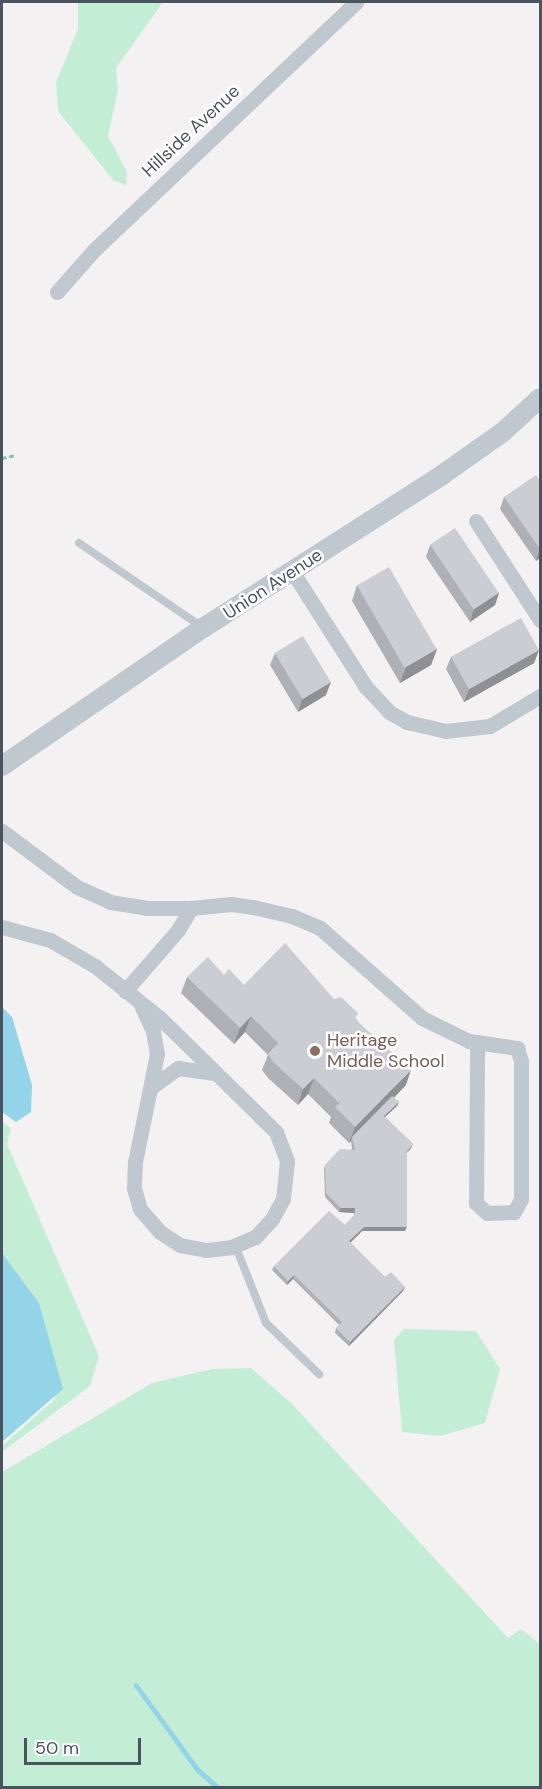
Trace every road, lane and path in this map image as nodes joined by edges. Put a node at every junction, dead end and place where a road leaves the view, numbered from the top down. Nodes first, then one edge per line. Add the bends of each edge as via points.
1 (356, 2) edge
2 (57, 292) dead end
3 (540, 398) edge
4 (16, 455) dead end
5 (2, 458) edge
6 (476, 521) dead end
7 (79, 543) dead end
8 (292, 571) junction
9 (540, 620) edge
10 (203, 628) junction
11 (540, 696) edge
12 (2, 766) edge
13 (2, 831) edge
14 (191, 908) junction
15 (2, 927) edge
16 (125, 991) junction
17 (142, 1008) junction
18 (477, 1042) junction
19 (215, 1073) junction
20 (153, 1086) junction
21 (235, 1245) junction
22 (319, 1374) dead end

1 - 2 street, Hillside Avenue via 94,250
3 - 8 street, Union Avenue via 503,432 442,475
4 - 5 path
6 - 9 street
7 - 10 lane
8 - 10 street, Union Avenue
8 - 11 street via 366,687 389,712 407,722 445,731 490,726
10 - 12 street, Union Avenue
13 - 14 street via 77,887 110,902 146,908
14 - 16 street via 178,930
14 - 18 street via 231,904 307,921 341,943 422,1018
15 - 16 street via 70,949
16 - 17 street
17 - 19 street via 160,1018
17 - 20 street via 153,1031 157,1054
18 - 18 street via 511,1046 520,1054 521,1199 519,1207 506,1214 488,1212 476,1203
19 - 20 street via 178,1068
19 - 21 street via 276,1132 287,1161 283,1200 272,1219 255,1237
20 - 21 street via 135,1162 134,1188 140,1209 159,1232 180,1245 206,1250
21 - 22 lane via 266,1323

